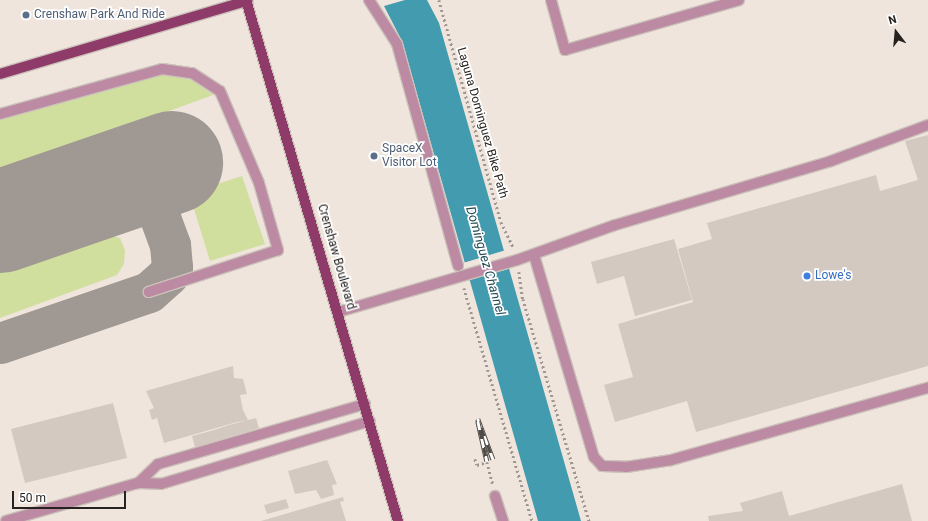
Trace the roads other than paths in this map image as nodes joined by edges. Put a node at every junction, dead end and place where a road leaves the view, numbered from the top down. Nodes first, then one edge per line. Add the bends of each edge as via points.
1 (248, 0) edge
2 (369, 0) edge
3 (551, 0) edge
4 (739, 0) edge
5 (0, 74) edge
6 (0, 114) edge
7 (928, 125) edge
8 (534, 254) junction
9 (461, 272) junction
10 (149, 292) dead end
11 (338, 312) junction
12 (928, 388) edge
13 (365, 404) junction
14 (370, 421) junction
15 (138, 483) junction
16 (495, 496) dead end
17 (6, 521) edge
18 (398, 521) edge
19 (503, 521) edge

1 - 5 main road
1 - 11 main road, Crenshaw Boulevard
2 - 9 lane via 398,44
3 - 4 lane via 565,50
6 - 10 lane via 162,69 192,73 220,91 259,183 278,250
7 - 8 lane via 831,161 615,224
8 - 9 lane
8 - 12 lane via 594,457 602,466 626,467 671,460
9 - 11 lane
11 - 13 main road, Crenshaw Boulevard
13 - 14 main road, Crenshaw Boulevard
13 - 15 lane via 158,464
14 - 15 lane via 161,484
14 - 18 main road, Crenshaw Boulevard
15 - 17 lane
16 - 19 lane

